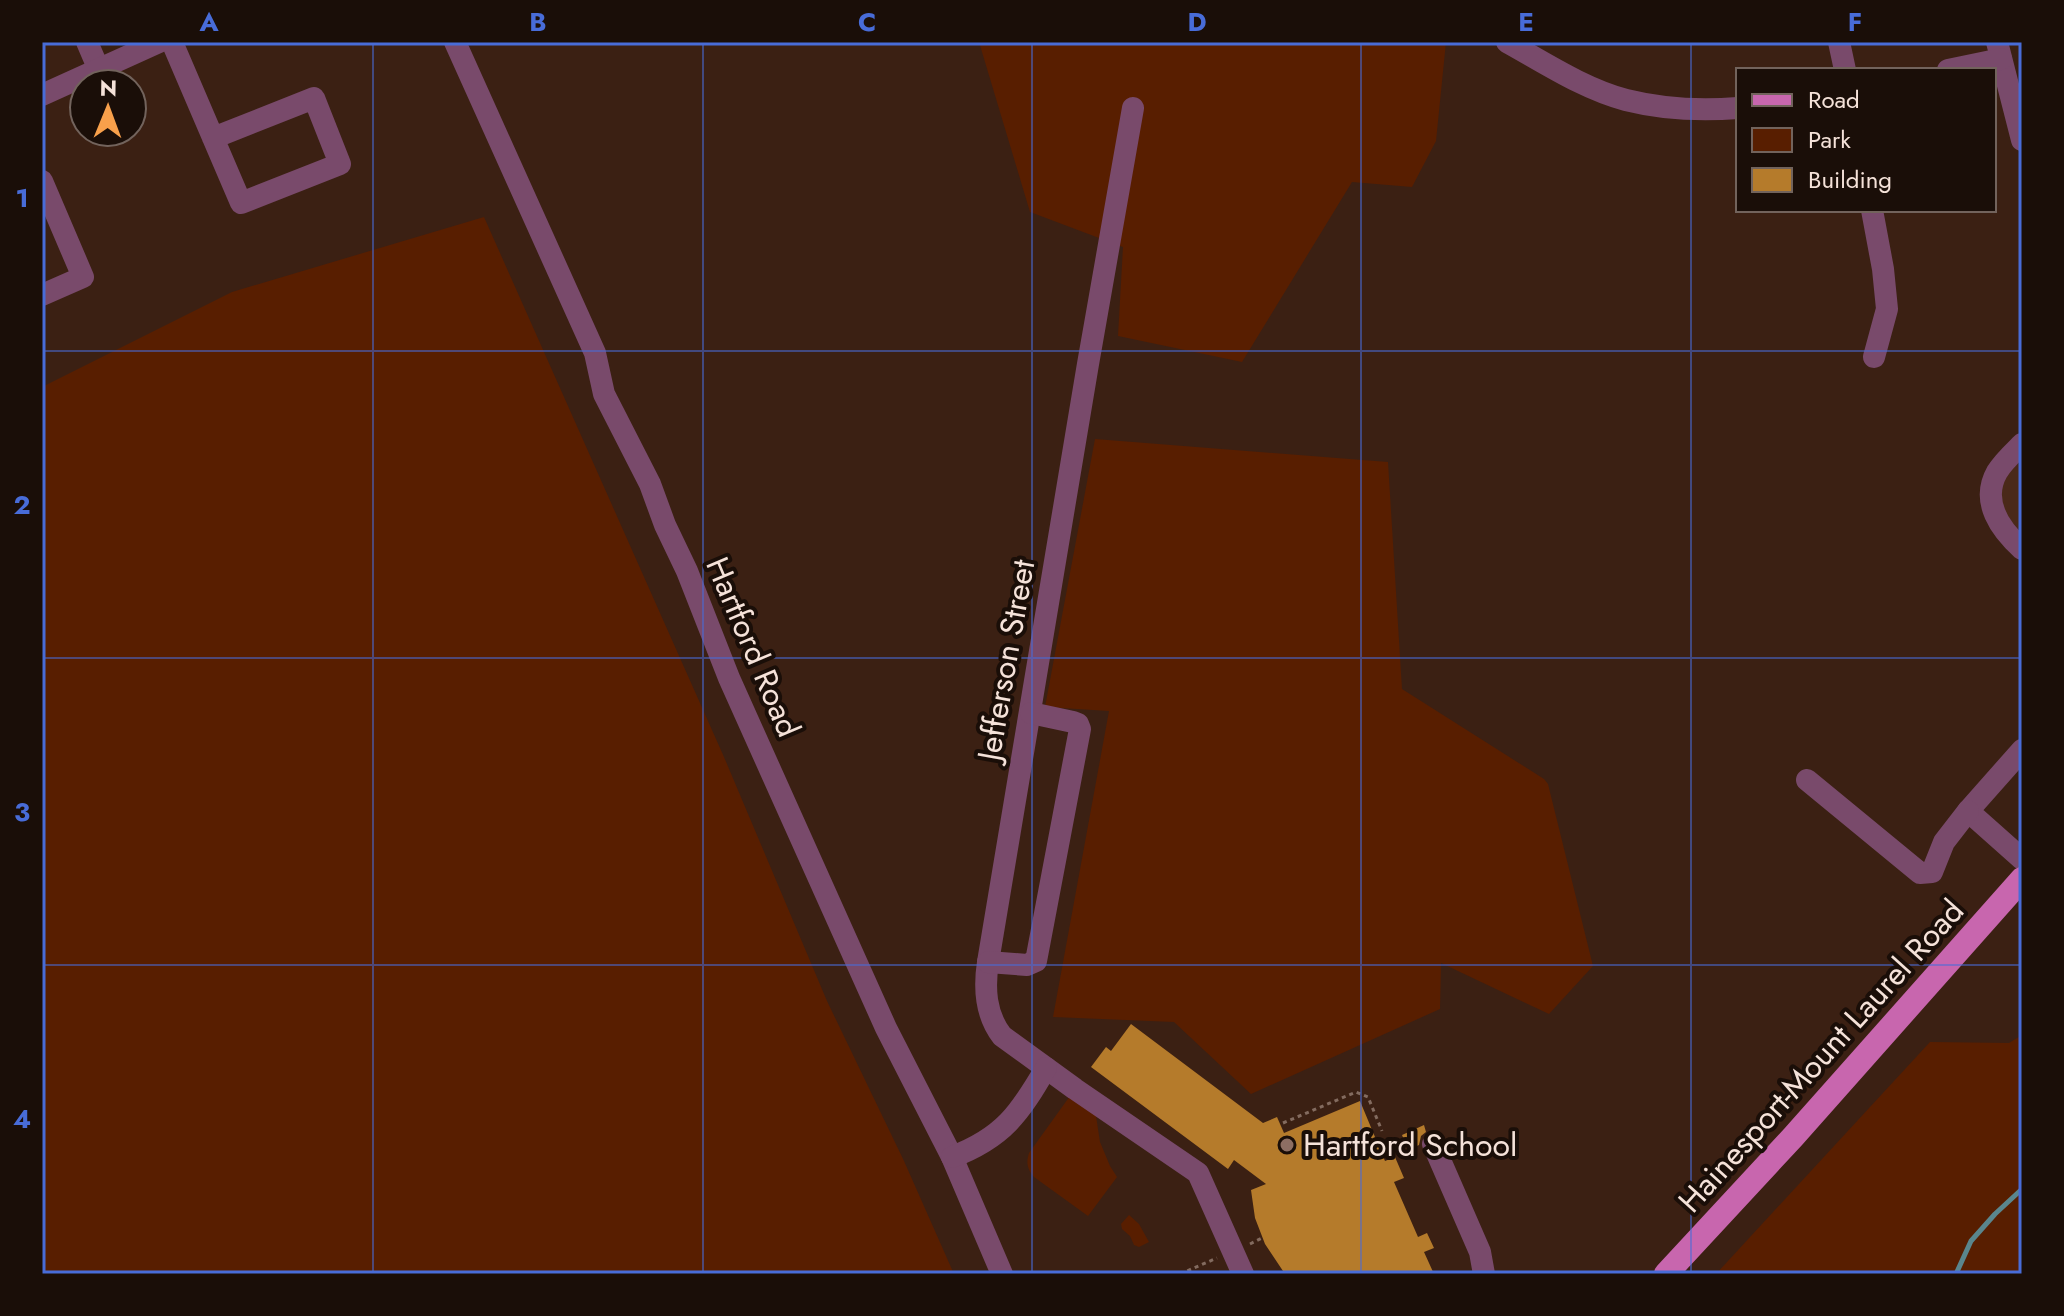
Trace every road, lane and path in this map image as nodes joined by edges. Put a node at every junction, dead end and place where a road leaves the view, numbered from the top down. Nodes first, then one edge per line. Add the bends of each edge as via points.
1 (87, 42) edge
2 (159, 42) edge
3 (172, 42) edge
4 (455, 42) edge
5 (1507, 42) edge
6 (1839, 42) edge
7 (1999, 50) edge
8 (98, 68) edge
9 (103, 68) edge
10 (1845, 68) edge
11 (1953, 68) edge
12 (68, 84) edge
13 (42, 95) edge
14 (1133, 108) dead end
15 (1736, 108) edge
16 (213, 138) junction
17 (2022, 140) edge
18 (42, 181) edge
19 (1872, 212) edge
20 (49, 216) edge
21 (42, 295) edge
22 (1874, 357) dead end
23 (2022, 444) edge
24 (2022, 549) edge
25 (1031, 713) junction
26 (2022, 750) edge
27 (1807, 780) dead end
28 (1968, 811) junction
29 (2022, 859) edge
30 (2022, 879) edge
31 (988, 962) junction
32 (1046, 1068) junction
33 (1283, 1123) dead end
34 (1382, 1131) dead end
35 (1433, 1144) dead end
36 (952, 1157) junction
37 (1002, 1274) edge
38 (1243, 1274) edge
39 (1484, 1274) edge
40 (1666, 1274) edge

1 - 8 street
2 - 9 street
3 - 16 street
4 - 36 street, Hartford Road via 595,353 604,394 650,484 729,678 886,1028
5 - 15 street via 1623,99 1664,107
6 - 10 street
7 - 11 street
7 - 17 street
12 - 13 street
14 - 25 street, Jefferson Street
16 - 16 street via 241,203 340,164 314,98
18 - 20 street
19 - 22 street via 1887,309
20 - 21 street via 83,277
23 - 24 street via 1998,471 1992,497 1999,524
25 - 31 street, Jefferson Street
25 - 31 street via 1073,722 1080,729 1036,961
26 - 28 street
27 - 28 street via 1920,873 1932,872 1944,842
28 - 29 street
30 - 40 main road, Hainesport-Mount Laurel Road
31 - 32 street, Jefferson Street via 986,991 995,1026
32 - 36 street via 1007,1125
32 - 38 street, Jefferson Street via 1198,1173
33 - 34 path via 1356,1092 1368,1097
35 - 39 street via 1480,1252
36 - 37 street, Hartford Road

